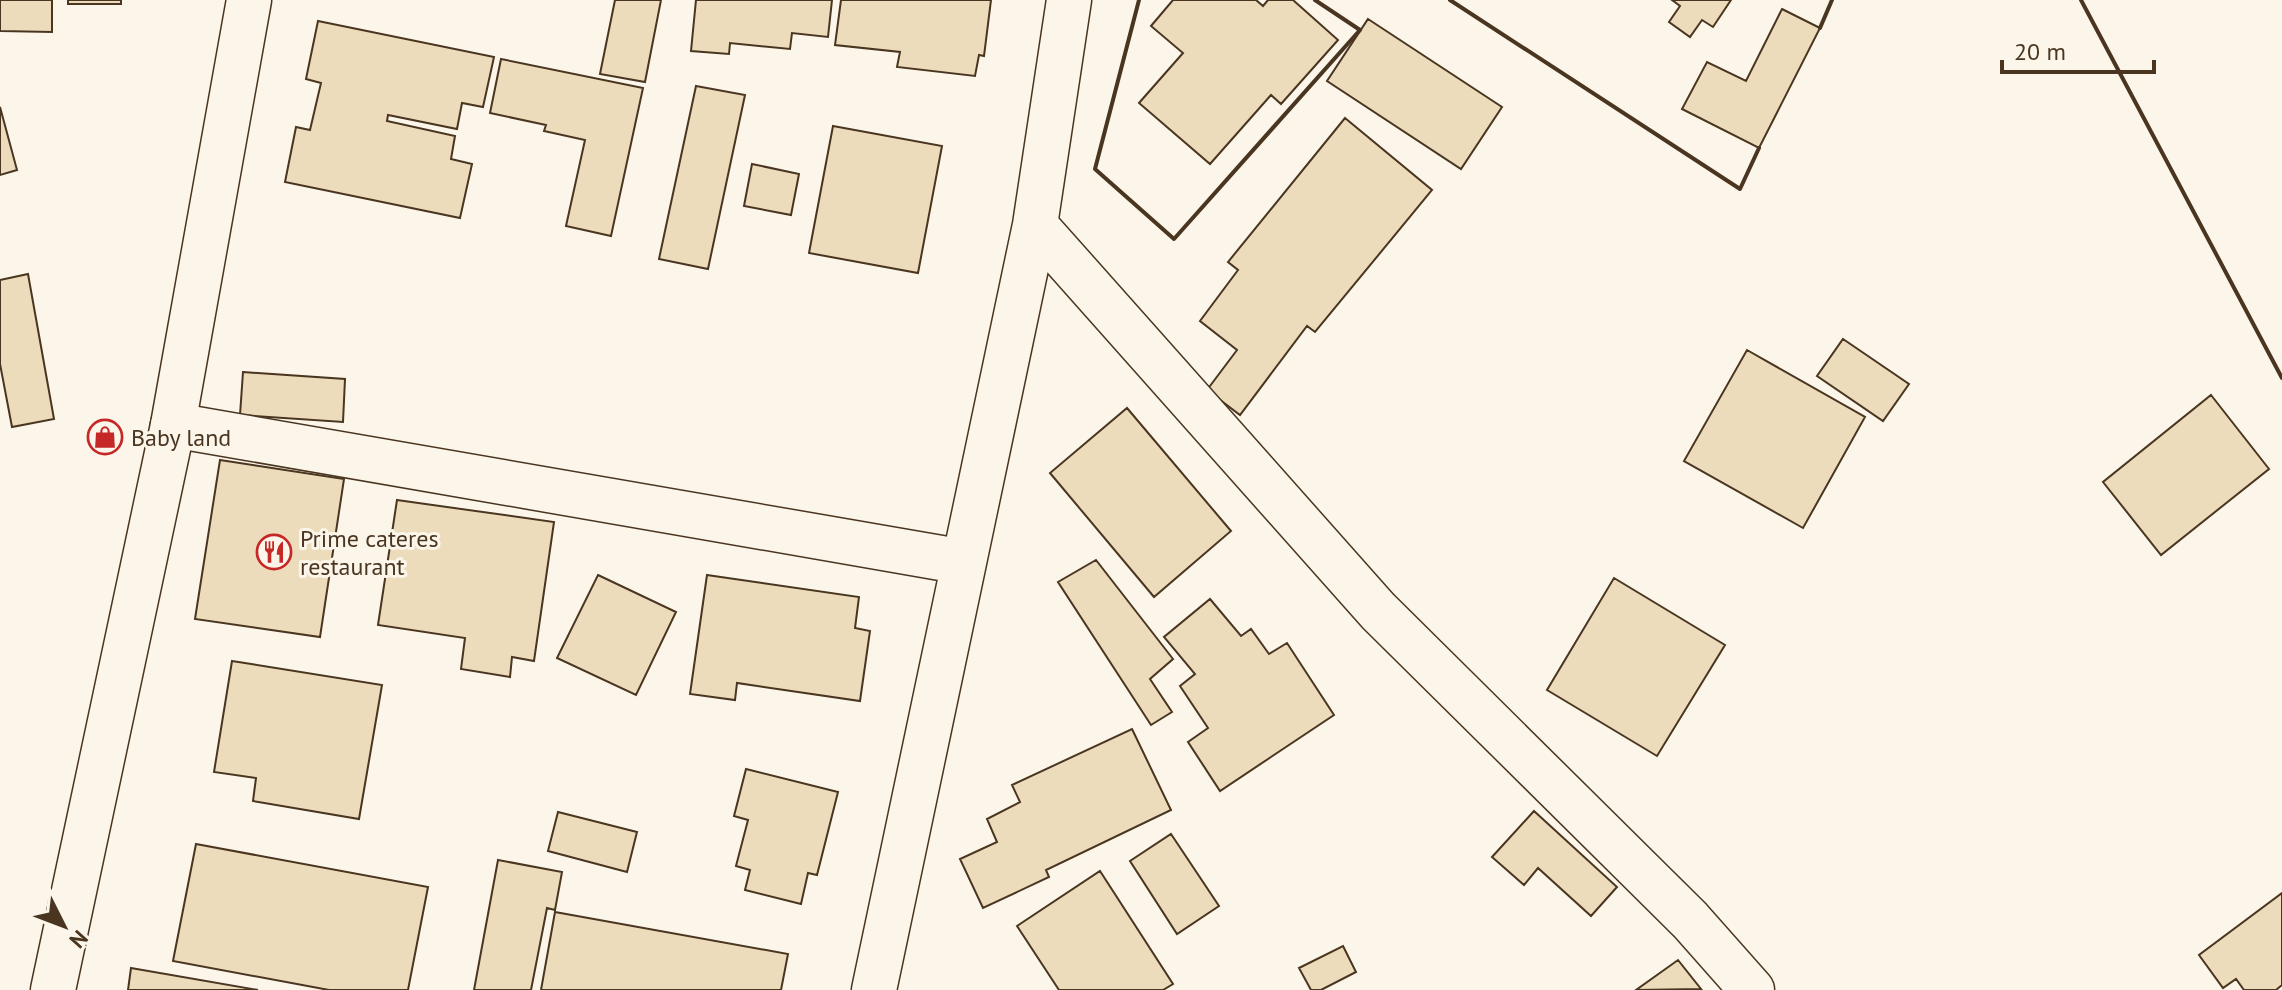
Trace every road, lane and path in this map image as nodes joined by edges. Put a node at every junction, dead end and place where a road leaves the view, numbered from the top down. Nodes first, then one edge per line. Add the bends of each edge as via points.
1 (249, 0) edge
2 (1069, 0) edge
3 (1035, 225) junction
4 (173, 425) junction
5 (964, 562) junction
6 (53, 990) edge
7 (874, 990) edge
8 (1752, 990) edge

1 - 4 street
2 - 3 street
3 - 5 street
3 - 8 street via 1378,611 1690,920
4 - 5 street
4 - 6 street
5 - 7 street

